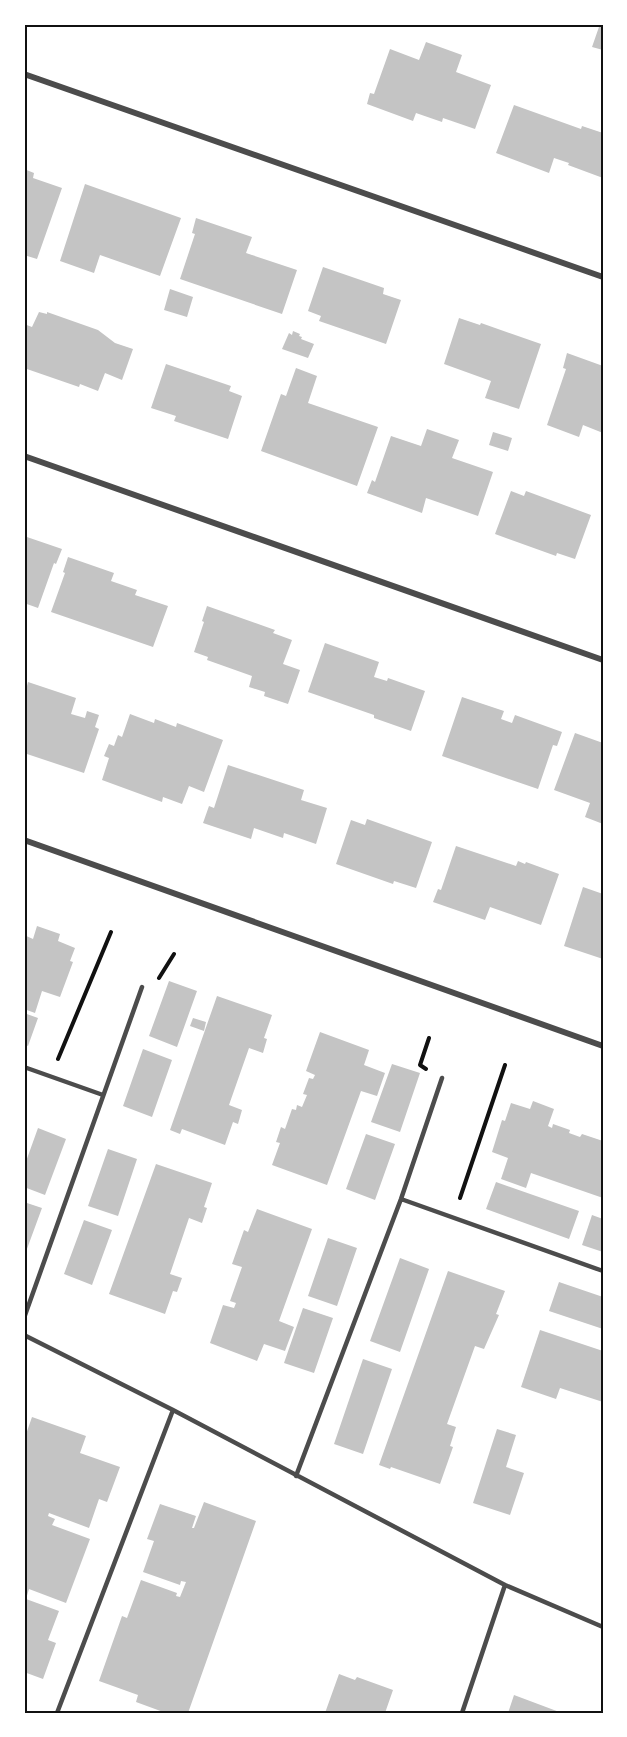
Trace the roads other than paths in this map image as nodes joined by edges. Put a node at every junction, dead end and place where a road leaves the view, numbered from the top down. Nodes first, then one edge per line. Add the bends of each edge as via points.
1 (24, 75) edge
2 (603, 277) edge
3 (24, 456) edge
4 (603, 660) edge
5 (24, 840) edge
6 (141, 987) dead end
7 (603, 1046) edge
8 (24, 1067) edge
9 (442, 1078) dead end
10 (103, 1095) junction
11 (401, 1198) junction
12 (603, 1271) edge
13 (24, 1318) edge
14 (24, 1335) edge
15 (173, 1410) junction
16 (296, 1476) junction
17 (505, 1584) junction
18 (603, 1627) edge
19 (57, 1713) edge
20 (462, 1713) edge

1 - 2 street
3 - 4 street
5 - 7 street
6 - 10 lane
8 - 10 lane
9 - 11 lane
10 - 13 lane
11 - 12 lane
11 - 16 lane
14 - 15 lane
15 - 16 lane
15 - 19 lane
16 - 17 lane
17 - 18 lane
17 - 20 lane

